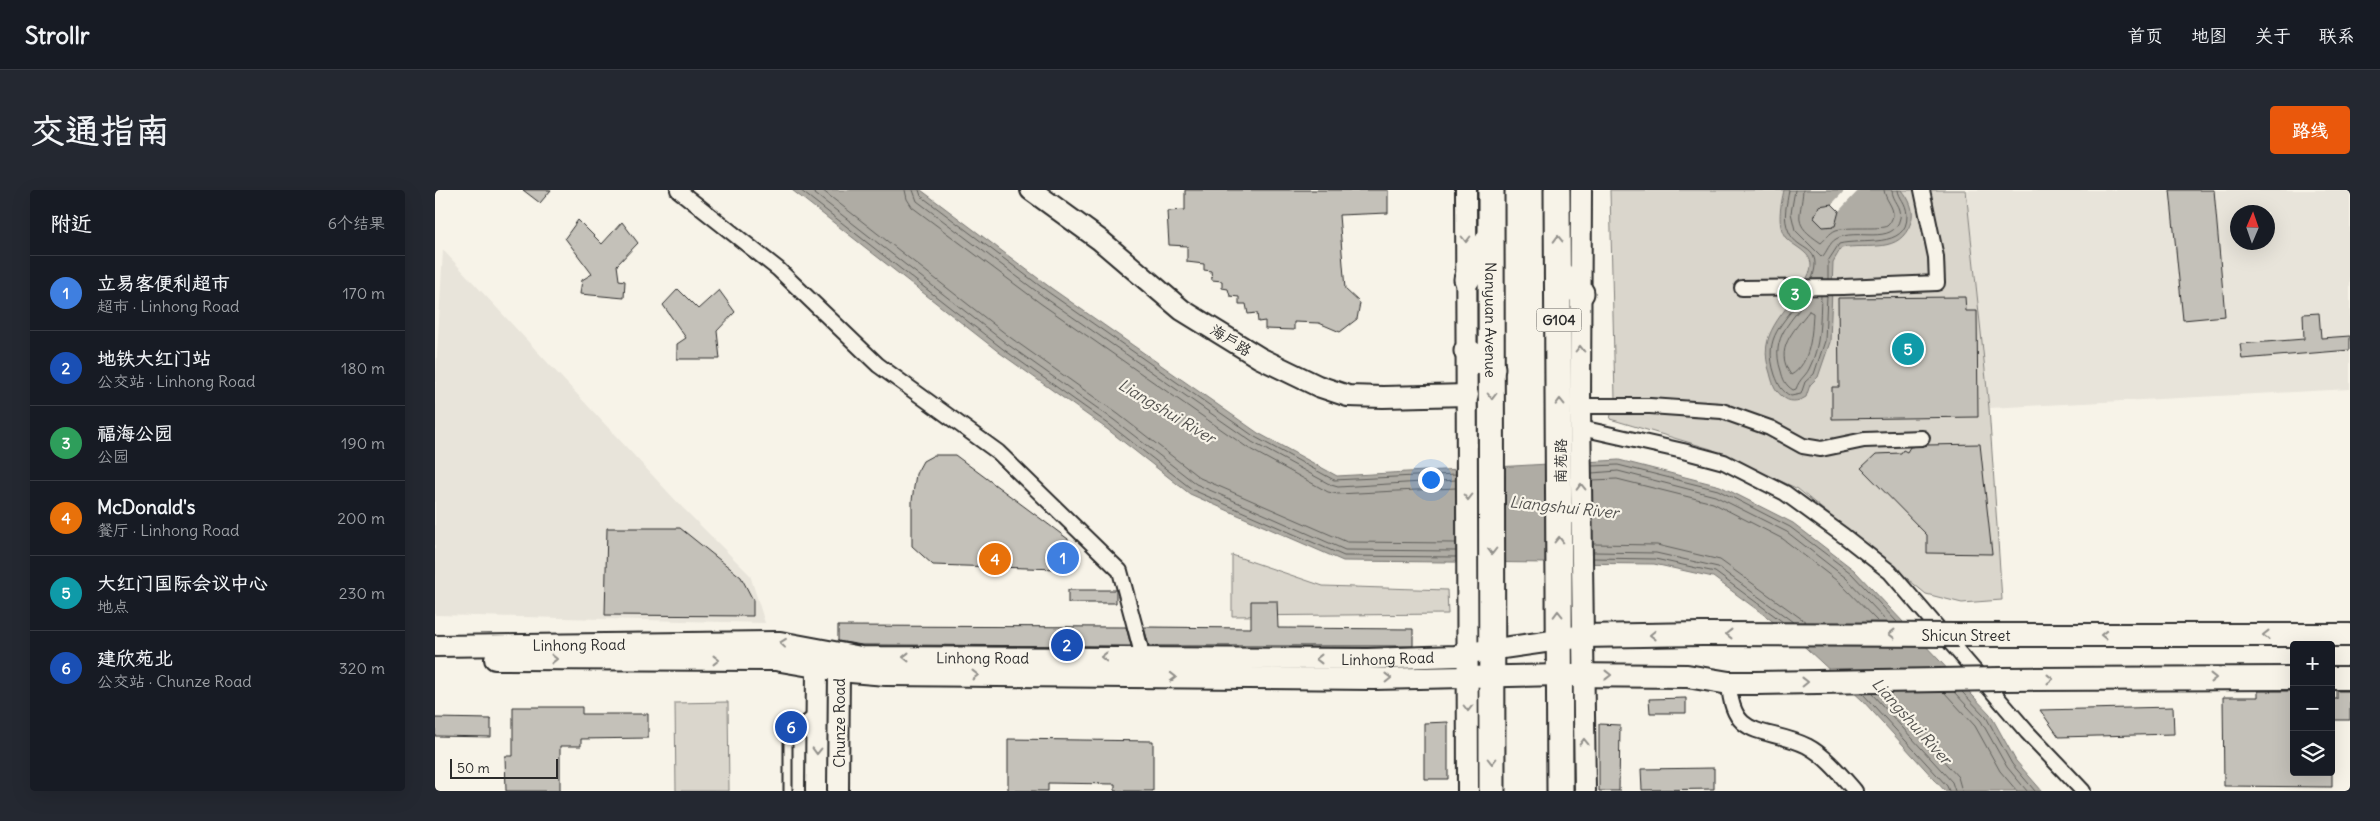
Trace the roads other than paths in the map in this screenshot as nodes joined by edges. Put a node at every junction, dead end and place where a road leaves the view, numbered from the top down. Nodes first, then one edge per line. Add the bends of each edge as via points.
1 (678, 190) edge
2 (1031, 190) edge
3 (1466, 190) edge
4 (1491, 190) edge
5 (1581, 190) edge
6 (1922, 190) edge
7 (1561, 194) edge
8 (1491, 234) junction
9 (1558, 272) junction
10 (1467, 279) junction
11 (1741, 288) dead end
12 (1581, 293) junction
13 (1467, 351) junction
14 (1492, 368) junction
15 (1468, 395) junction
16 (1580, 406) junction
17 (1581, 428) junction
18 (1923, 438) dead end
19 (1480, 449) junction
20 (1571, 450) junction
21 (2350, 634) edge
22 (1570, 638) junction
23 (435, 646) edge
24 (831, 651) junction
25 (1480, 651) junction
26 (1141, 658) junction
27 (435, 659) edge
28 (817, 668) junction
29 (839, 671) junction
30 (1570, 675) junction
31 (1480, 676) junction
32 (2290, 678) edge
33 (2335, 678) edge
34 (2350, 678) edge
35 (1729, 683) junction
36 (817, 710) junction
37 (788, 791) edge
38 (816, 791) edge
39 (838, 791) edge
40 (1468, 791) edge
41 (1492, 791) edge
42 (1560, 791) edge
43 (1585, 791) edge
44 (1855, 791) edge
45 (2083, 791) edge

1 - 26 street via 778,269 878,365 998,452 1120,571
2 - 15 main road, 海户路 via 1101,240 1182,310 1259,358 1318,386 1348,396
3 -> 10 main road
4 - 8 highway, Nanyuan Avenue
5 - 12 main road
6 - 11 street via 1936,257 1937,283
9 -> 7 highway, 南苑路 / G104
8 - 10 highway
8 - 14 highway, Nanyuan Avenue
9 - 12 highway
20 -> 9 highway, 南苑路 / G104
10 - 13 main road
16 -> 12 main road
13 - 14 highway
13 - 15 main road
14 -> 19 highway, Nanyuan Avenue
15 - 19 main road
16 - 17 main road
16 - 18 street via 1722,410 1770,428 1803,446 1821,449 1863,440
17 - 20 main road
17 - 45 street via 1724,462 1785,493 1890,572 2027,732
19 -> 25 highway
22 -> 20 highway, 南苑路 / G104
21 -> 22 main road, Shicun Street, bridge via 1702,634
22 - 25 main road, Linhong Road
22 - 30 highway, 南苑路 / G104
24 -> 23 main road, Linhong Road via 782,642
26 -> 24 main road, Linhong Road via 861,656
24 - 28 main road, Chunze Road
24 - 29 main road, Chunze Road
25 -> 26 main road, Linhong Road via 1456,656 1367,659
25 - 31 highway
27 -> 28 main road, Linhong Road via 775,660
28 - 29 main road, Linhong Road
28 - 36 main road, Chunze Road
29 -> 31 main road, Linhong Road via 906,675
29 - 39 main road, Chunze Road
30 - 31 main road, Linhong Road
30 -> 35 main road via 1687,676
30 - 42 highway, 南苑路 / G104
43 -> 30 main road
31 -> 40 main road
31 -> 41 highway
35 -> 32 main road, bridge
33 - 34 main road
35 - 44 street via 1730,700 1743,724 1820,754
36 - 37 lane via 788,733
36 -> 38 main road, Chunze Road

